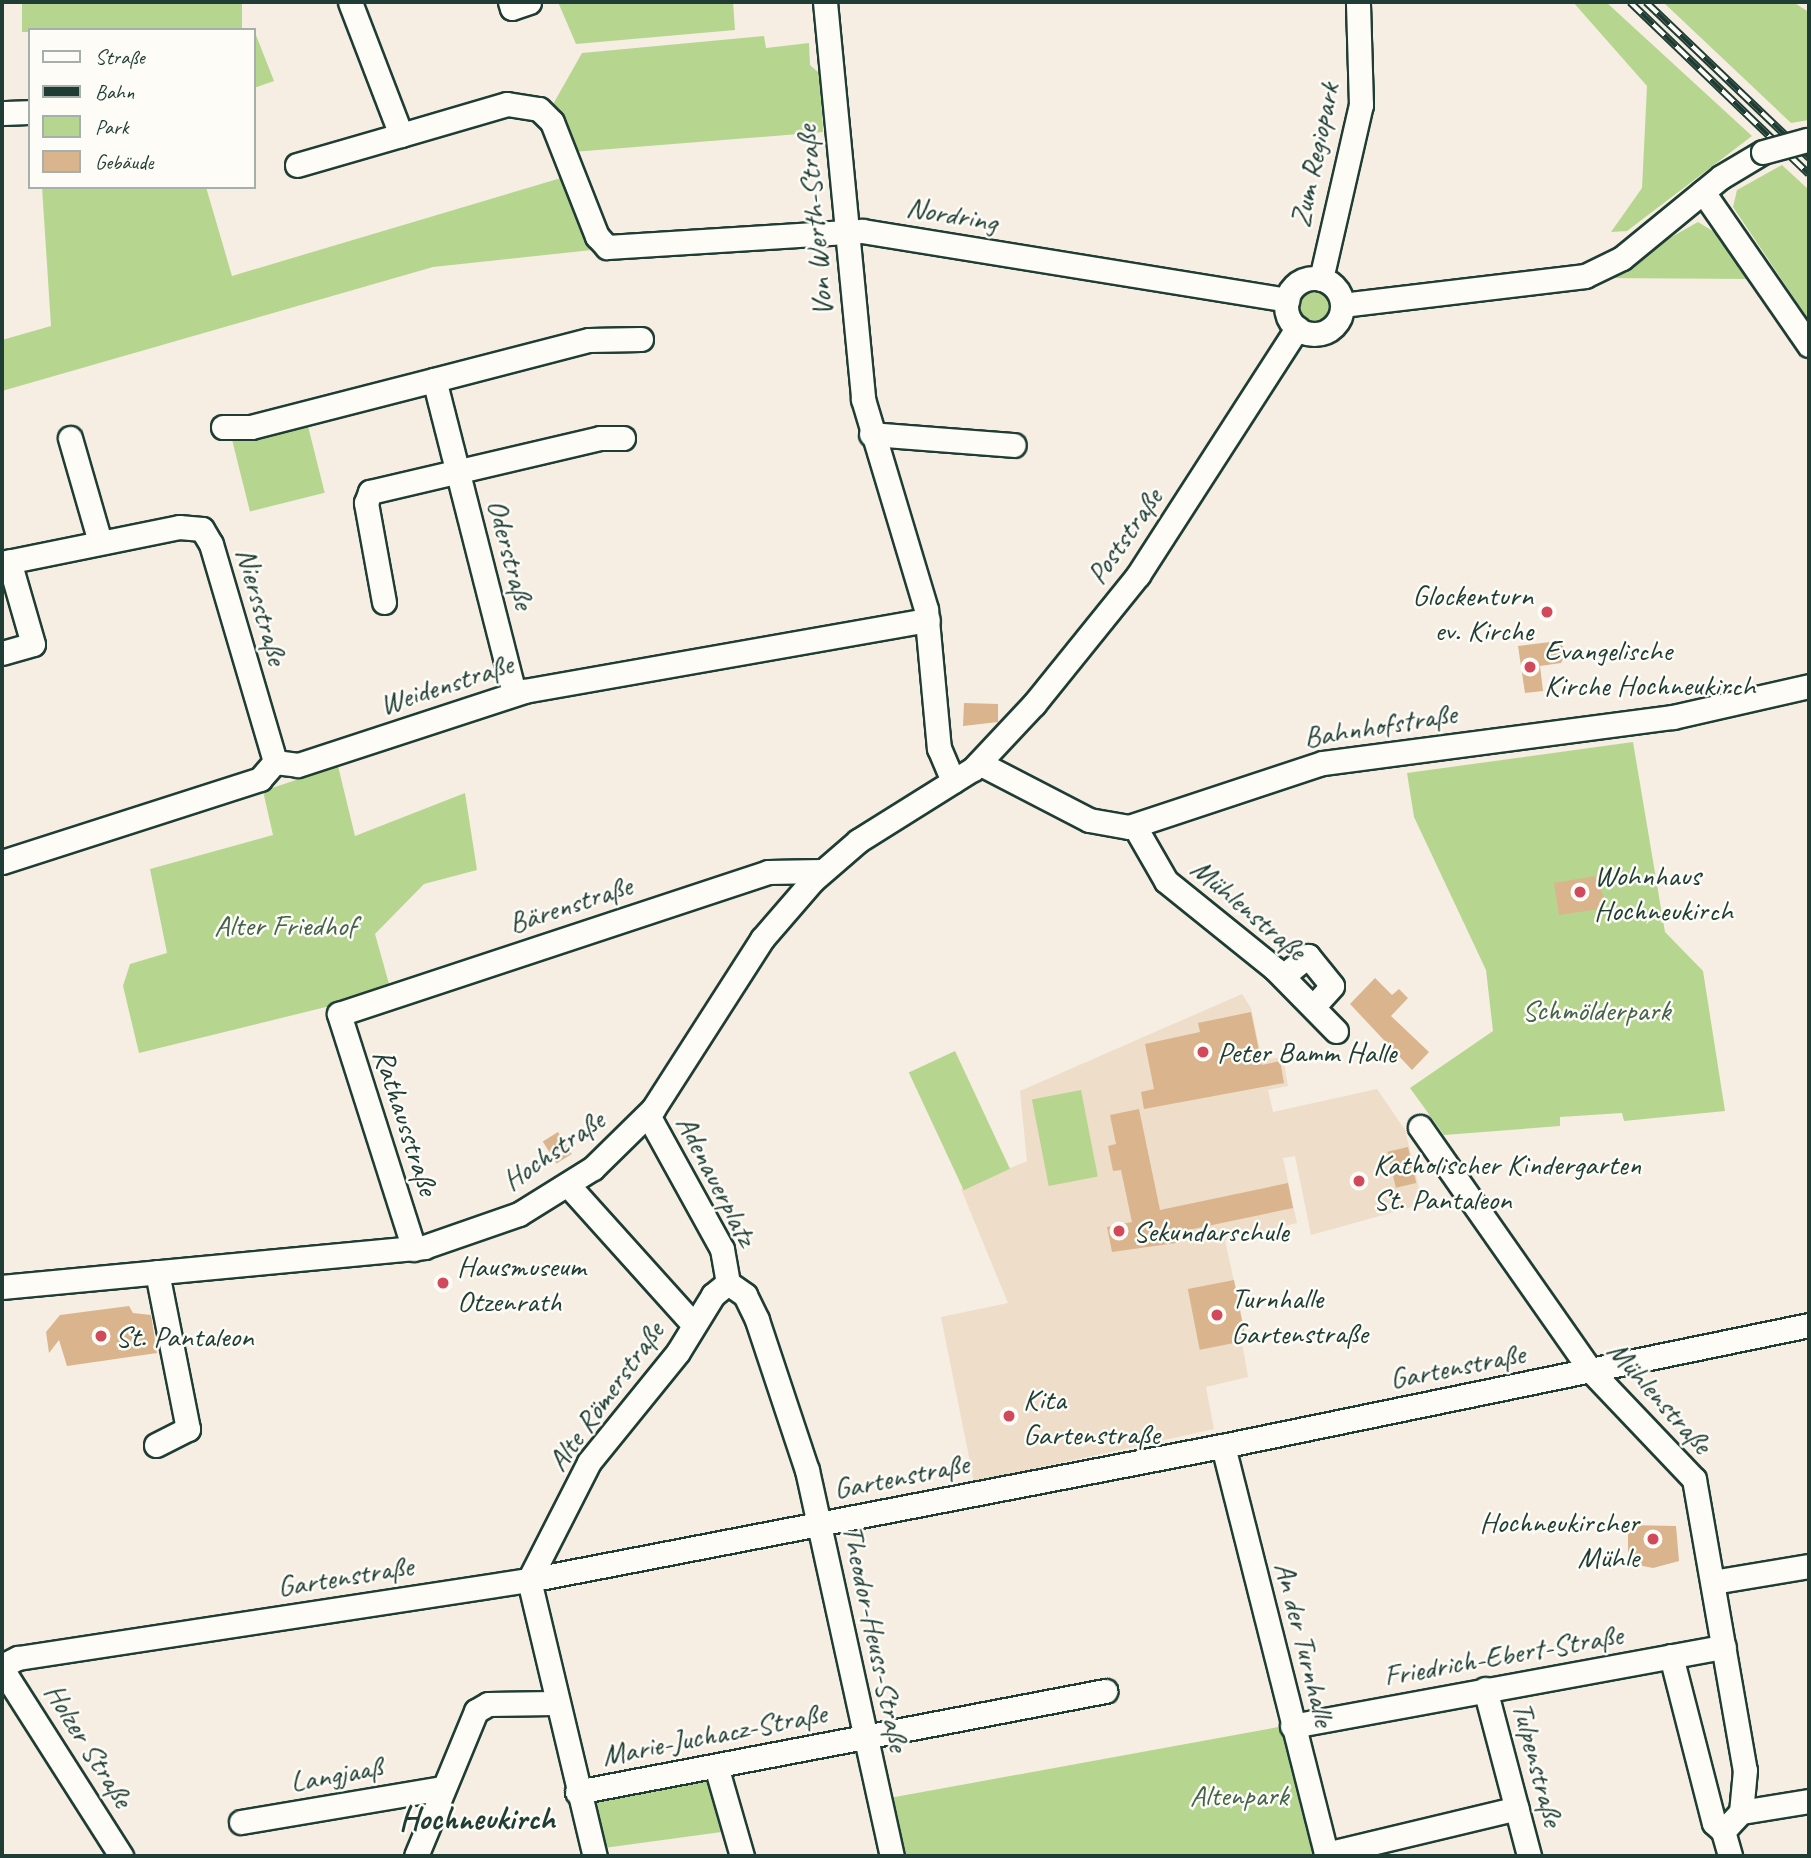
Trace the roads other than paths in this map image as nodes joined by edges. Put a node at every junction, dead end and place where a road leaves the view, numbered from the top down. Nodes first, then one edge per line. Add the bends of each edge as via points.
1 (350, 2) edge
2 (510, 2) edge
3 (529, 2) edge
4 (825, 2) edge
5 (1358, 2) edge
6 (28, 111) edge
7 (2, 113) edge
8 (401, 135) junction
9 (1808, 139) edge
10 (297, 165) dead end
11 (1703, 192) junction
12 (846, 231) junction
13 (1321, 278) junction
14 (1286, 300) junction
15 (1342, 305) junction
16 (1297, 328) junction
17 (641, 339) dead end
18 (1809, 345) edge
19 (434, 380) junction
20 (223, 427) dead end
21 (871, 434) junction
22 (70, 438) dead end
23 (624, 438) dead end
24 (1014, 445) dead end
25 (457, 471) junction
26 (100, 542) junction
27 (5, 562) edge
28 (384, 602) dead end
29 (928, 620) junction
30 (2, 653) edge
31 (1809, 686) edge
32 (514, 693) junction
33 (275, 762) junction
34 (979, 763) junction
35 (953, 781) junction
36 (1135, 827) junction
37 (2, 862) edge
38 (822, 871) junction
39 (1283, 976) junction
40 (1313, 1007) junction
41 (339, 1014) joint
42 (1336, 1031) dead end
43 (648, 1115) junction
44 (1420, 1127) dead end
45 (568, 1185) junction
46 (414, 1249) junction
47 (157, 1272) junction
48 (728, 1283) junction
49 (2, 1287) edge
50 (694, 1325) junction
51 (1809, 1325) edge
52 (1591, 1371) junction
53 (156, 1445) dead end
54 (1223, 1446) junction
55 (820, 1523) junction
56 (1809, 1566) edge
57 (528, 1580) junction
58 (1713, 1582) junction
59 (1724, 1647) junction
60 (1671, 1656) junction
61 (2, 1667) edge
62 (1485, 1689) junction
63 (1105, 1691) dead end
64 (554, 1703) junction
65 (1293, 1726) junction
66 (862, 1737) junction
67 (716, 1766) junction
68 (442, 1788) junction
69 (577, 1792) junction
70 (1809, 1801) edge
71 (1517, 1808) junction
72 (1741, 1812) junction
73 (241, 1822) dead end
74 (1723, 1831) junction
75 (1327, 1855) edge
76 (121, 1856) edge
77 (416, 1856) edge
78 (595, 1856) edge
79 (742, 1856) edge
80 (892, 1856) edge
81 (1529, 1856) edge
82 (1730, 1856) edge

1 - 8 street
2 - 3 street via 512,8
4 - 12 street, Von Werth-Straße
5 - 13 street, Zum Regiopark via 1361,105
6 - 7 street
8 - 10 street
8 - 12 street, Nordring via 507,104 539,109 552,122 605,246
9 - 11 street, bridge via 1763,152
11 - 15 street via 1622,258 1585,276
11 - 18 street
12 - 14 street, Nordring
12 - 21 street, Von Werth-Straße
13 - 14 street via 1297,283
13 - 15 street via 1337,290
14 - 16 street
15 - 16 street via 1329,330 1311,334
16 - 34 street, Poststraße via 1123,594
17 - 19 street via 589,340
19 - 20 street via 251,427
19 - 25 street, Oderstraße
21 - 24 street
21 - 29 street, Von Werth-Straße
22 - 26 street
23 - 25 street, Oderstraße via 600,438
25 - 28 street, Oderstraße via 368,494
25 - 32 street, Oderstraße
26 - 27 street, Niersstraße
26 - 33 street, Niersstraße via 189,526 207,535
27 - 30 street, Niersstraße via 33,644
29 - 32 street, Weidenstraße
29 - 35 street, Von Werth-Straße via 939,743
31 - 36 street, Bahnhofstraße via 1673,717 1323,763
32 - 33 street, Weidenstraße via 298,765
33 - 37 street via 260,779
34 - 35 street, Hochstraße
34 - 36 street, Bahnhofstraße via 1094,822
35 - 38 street, Hochstraße via 868,834
36 - 39 street, Mühlenstraße via 1166,881
38 - 41 street, Bärenstraße via 768,872
38 - 43 street, Hochstraße via 762,939
39 - 40 street, Mühlenstraße
39 - 40 street via 1308,956 1332,986
40 - 42 street, Mühlenstraße
41 - 46 street, Rathausstraße
43 - 45 street, Hochstraße via 606,1157
43 - 48 street, Adenauerplatz via 722,1249
44 - 52 street, Mühlenstraße
45 - 46 street, Hochstraße via 481,1230
45 - 50 street
46 - 47 street, Hochstraße
47 - 49 street, Hochstraße
47 - 53 street via 188,1429
48 - 50 street, Adenauerplatz
48 - 55 street, Theodor-Heuss-Straße via 746,1295 765,1339
50 - 57 street, Alte Römerstraße via 589,1462
51 - 52 street, Gartenstraße
52 - 54 street, Gartenstraße
52 - 58 street, Mühlenstraße via 1692,1475
54 - 55 street, Gartenstraße
54 - 65 street, An der Turnhalle
55 - 57 street, Gartenstraße
55 - 66 street, Theodor-Heuss-Straße
56 - 58 street
57 - 61 street, Gartenstraße via 18,1658
57 - 64 street
58 - 59 street, Mühlenstraße
59 - 60 street, Friedrich-Ebert-Straße
59 - 72 street, Mühlenstraße via 1745,1770
60 - 62 street, Friedrich-Ebert-Straße
60 - 74 street via 1714,1823
61 - 76 street, Holzer Straße
62 - 65 street, Friedrich-Ebert-Straße
62 - 71 street, Tulpenstraße
63 - 66 street, Marie-Juchacz-Straße
64 - 68 street via 478,1708
64 - 69 street
65 - 75 street, An der Turnhalle
66 - 67 street, Marie-Juchacz-Straße
66 - 80 street, Theodor-Heuss-Straße
67 - 69 street, Marie-Juchacz-Straße
67 - 79 street
68 - 73 street, Langjaaß
68 - 77 street
69 - 78 street
70 - 72 street
71 - 75 street
71 - 81 street, Tulpenstraße
72 - 74 street
74 - 82 street

